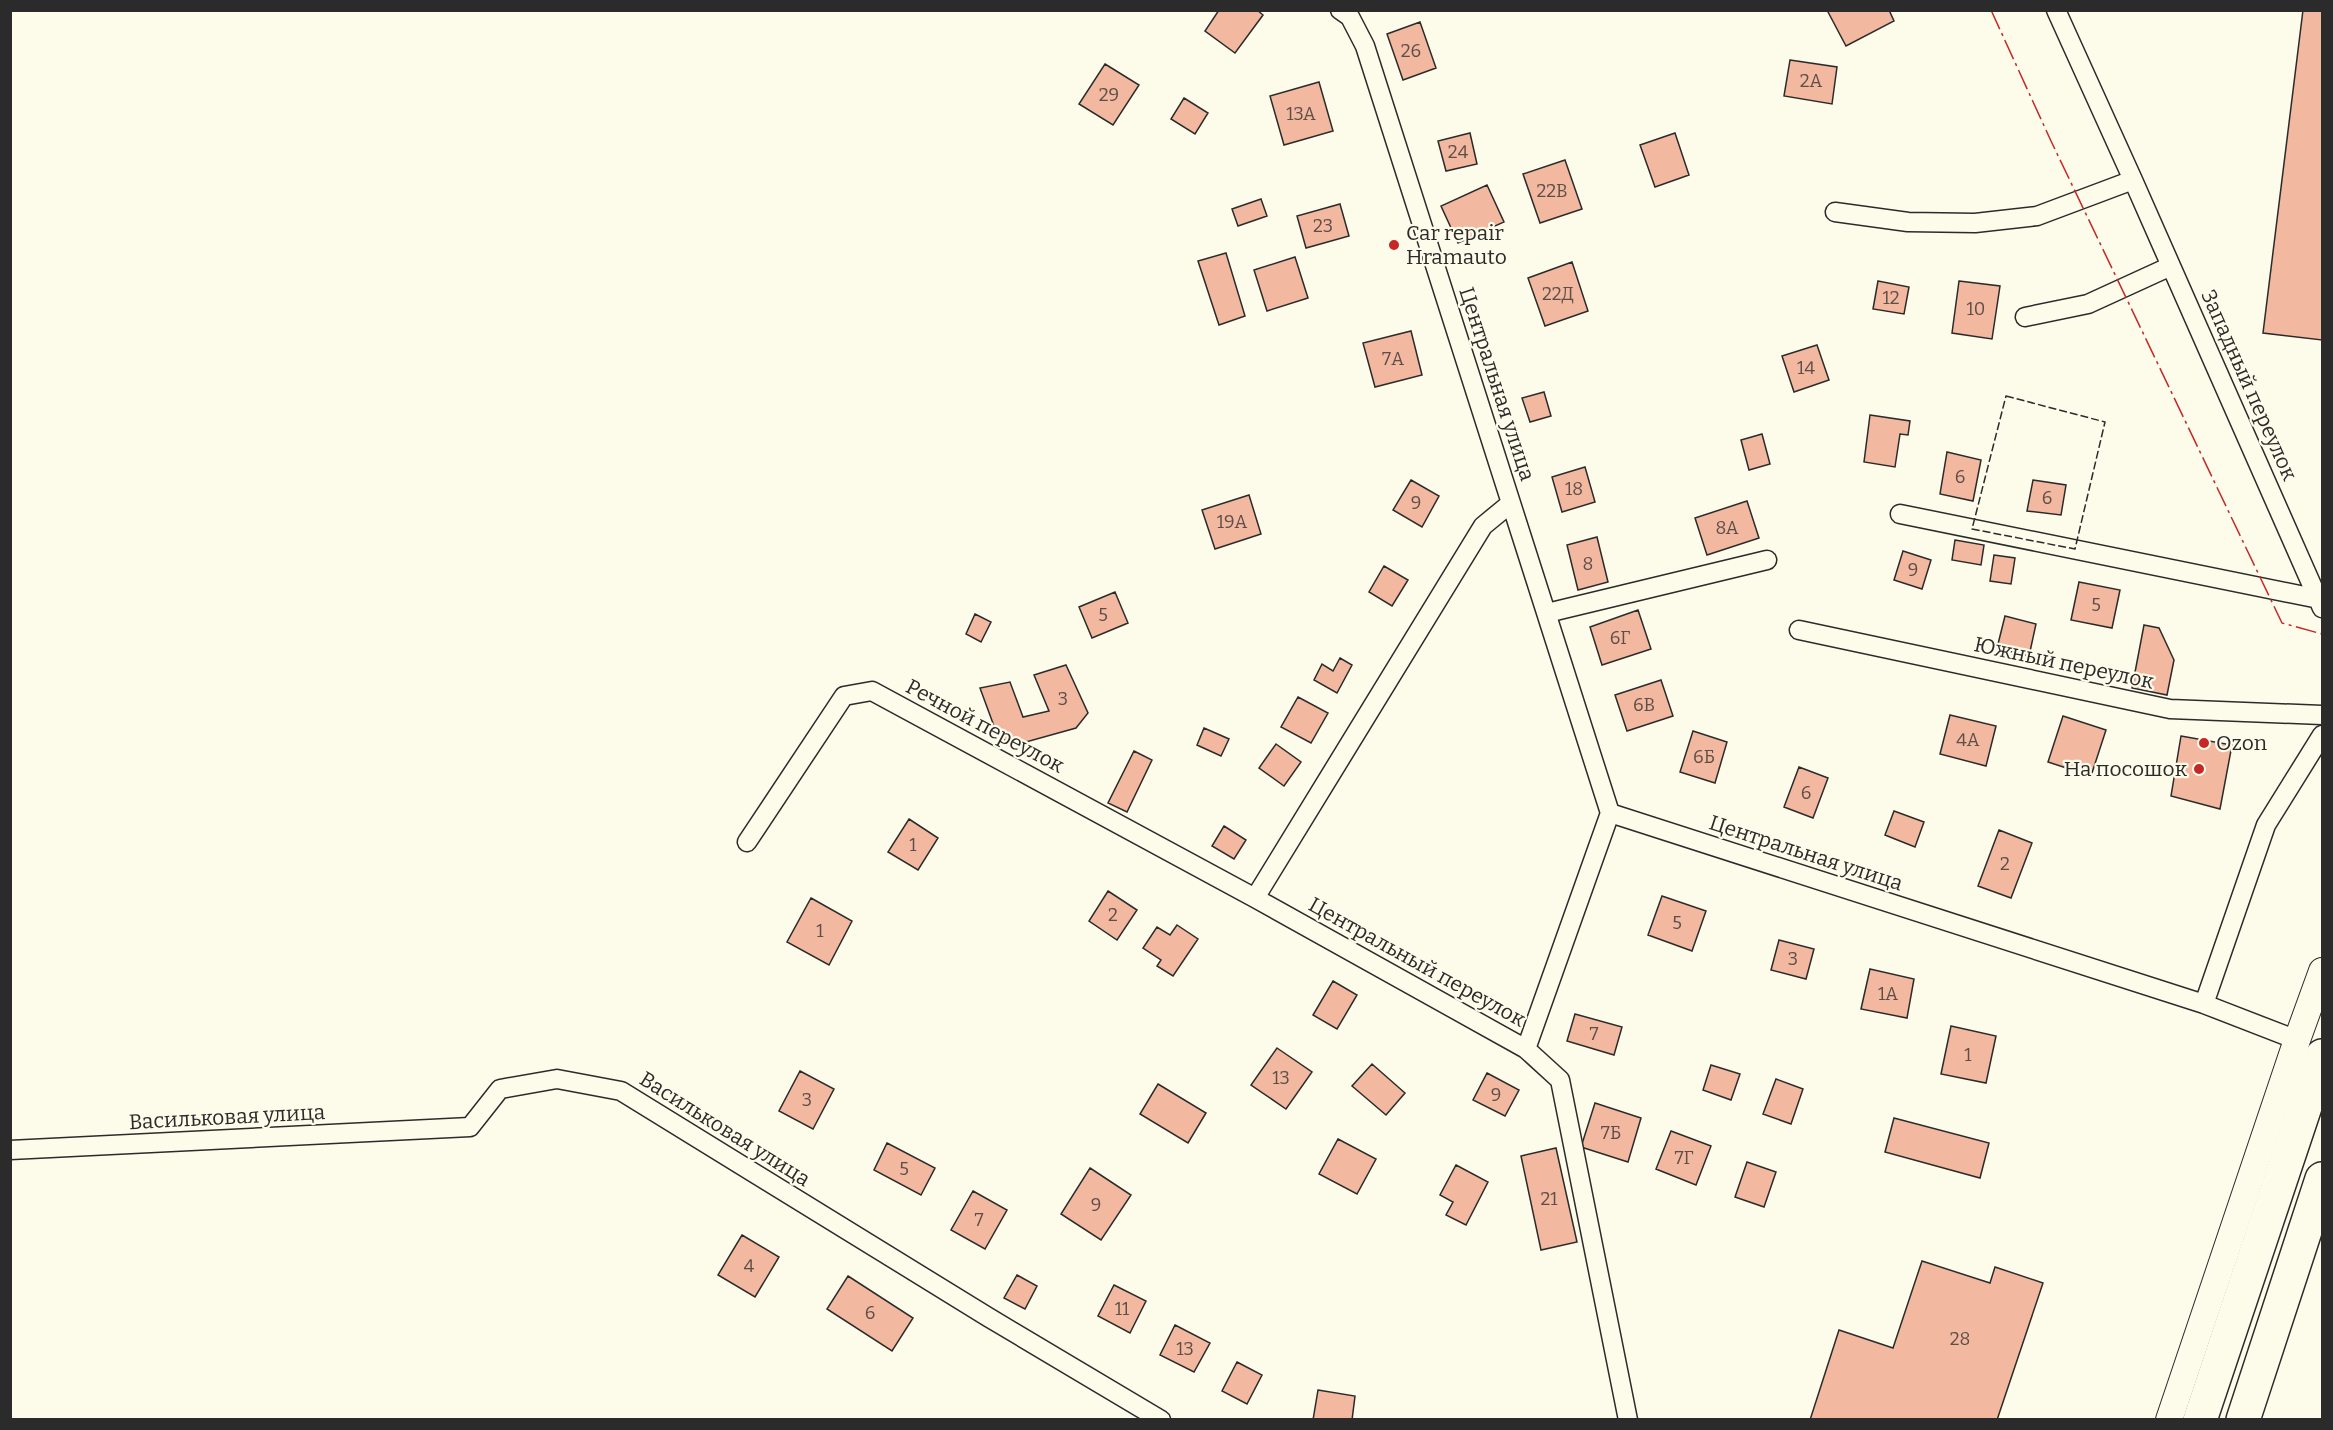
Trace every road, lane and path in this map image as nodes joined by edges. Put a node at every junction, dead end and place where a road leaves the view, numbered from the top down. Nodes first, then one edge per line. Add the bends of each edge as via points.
1 (1341, 10) edge
2 (2056, 10) edge
3 (2133, 180) junction
4 (1835, 212) dead end
5 (2171, 266) junction
6 (2025, 317) dead end
7 (1511, 503) junction
8 (1900, 514) dead end
9 (1767, 560) dead end
10 (2321, 604) edge
11 (1547, 613) junction
12 (1799, 630) dead end
13 (2322, 715) edge
14 (2322, 735) edge
15 (1610, 813) junction
16 (747, 842) dead end
17 (1256, 898) junction
18 (2322, 971) edge
19 (2204, 1004) junction
20 (2310, 1048) edge
21 (1526, 1049) junction
22 (10, 1150) edge
23 (2322, 1179) edge
24 (1161, 1419) edge
25 (1628, 1419) edge
26 (2169, 1419) edge
27 (2200, 1419) edge
28 (2242, 1419) edge

1 - 7 street, Центральная улица via 1350,18 1365,46
2 - 3 street, Западный переулок
3 - 4 street via 2037,216 1986,222 1908,222
3 - 5 street, Западный переулок
5 - 6 street via 2088,304
5 - 10 street, Западный переулок
7 - 11 street, Центральная улица
7 - 17 street, Центральная улица via 1483,526
8 - 10 street
9 - 11 street
11 - 15 street, Центральная улица
12 - 13 street, Южный переулок via 2170,709
14 - 19 street via 2265,825
15 - 19 street, Центральная улица
15 - 21 street, Центральный переулок
16 - 17 street, Речной переулок via 844,696 872,691
17 - 21 street, Центральный переулок
18 - 20 street
19 - 20 street, Центральная улица
20 - 26 street
20 - 27 highway
21 - 25 street via 1560,1080
22 - 24 street, Васильковая улица via 470,1127 500,1089 557,1079 621,1091
23 - 28 highway

